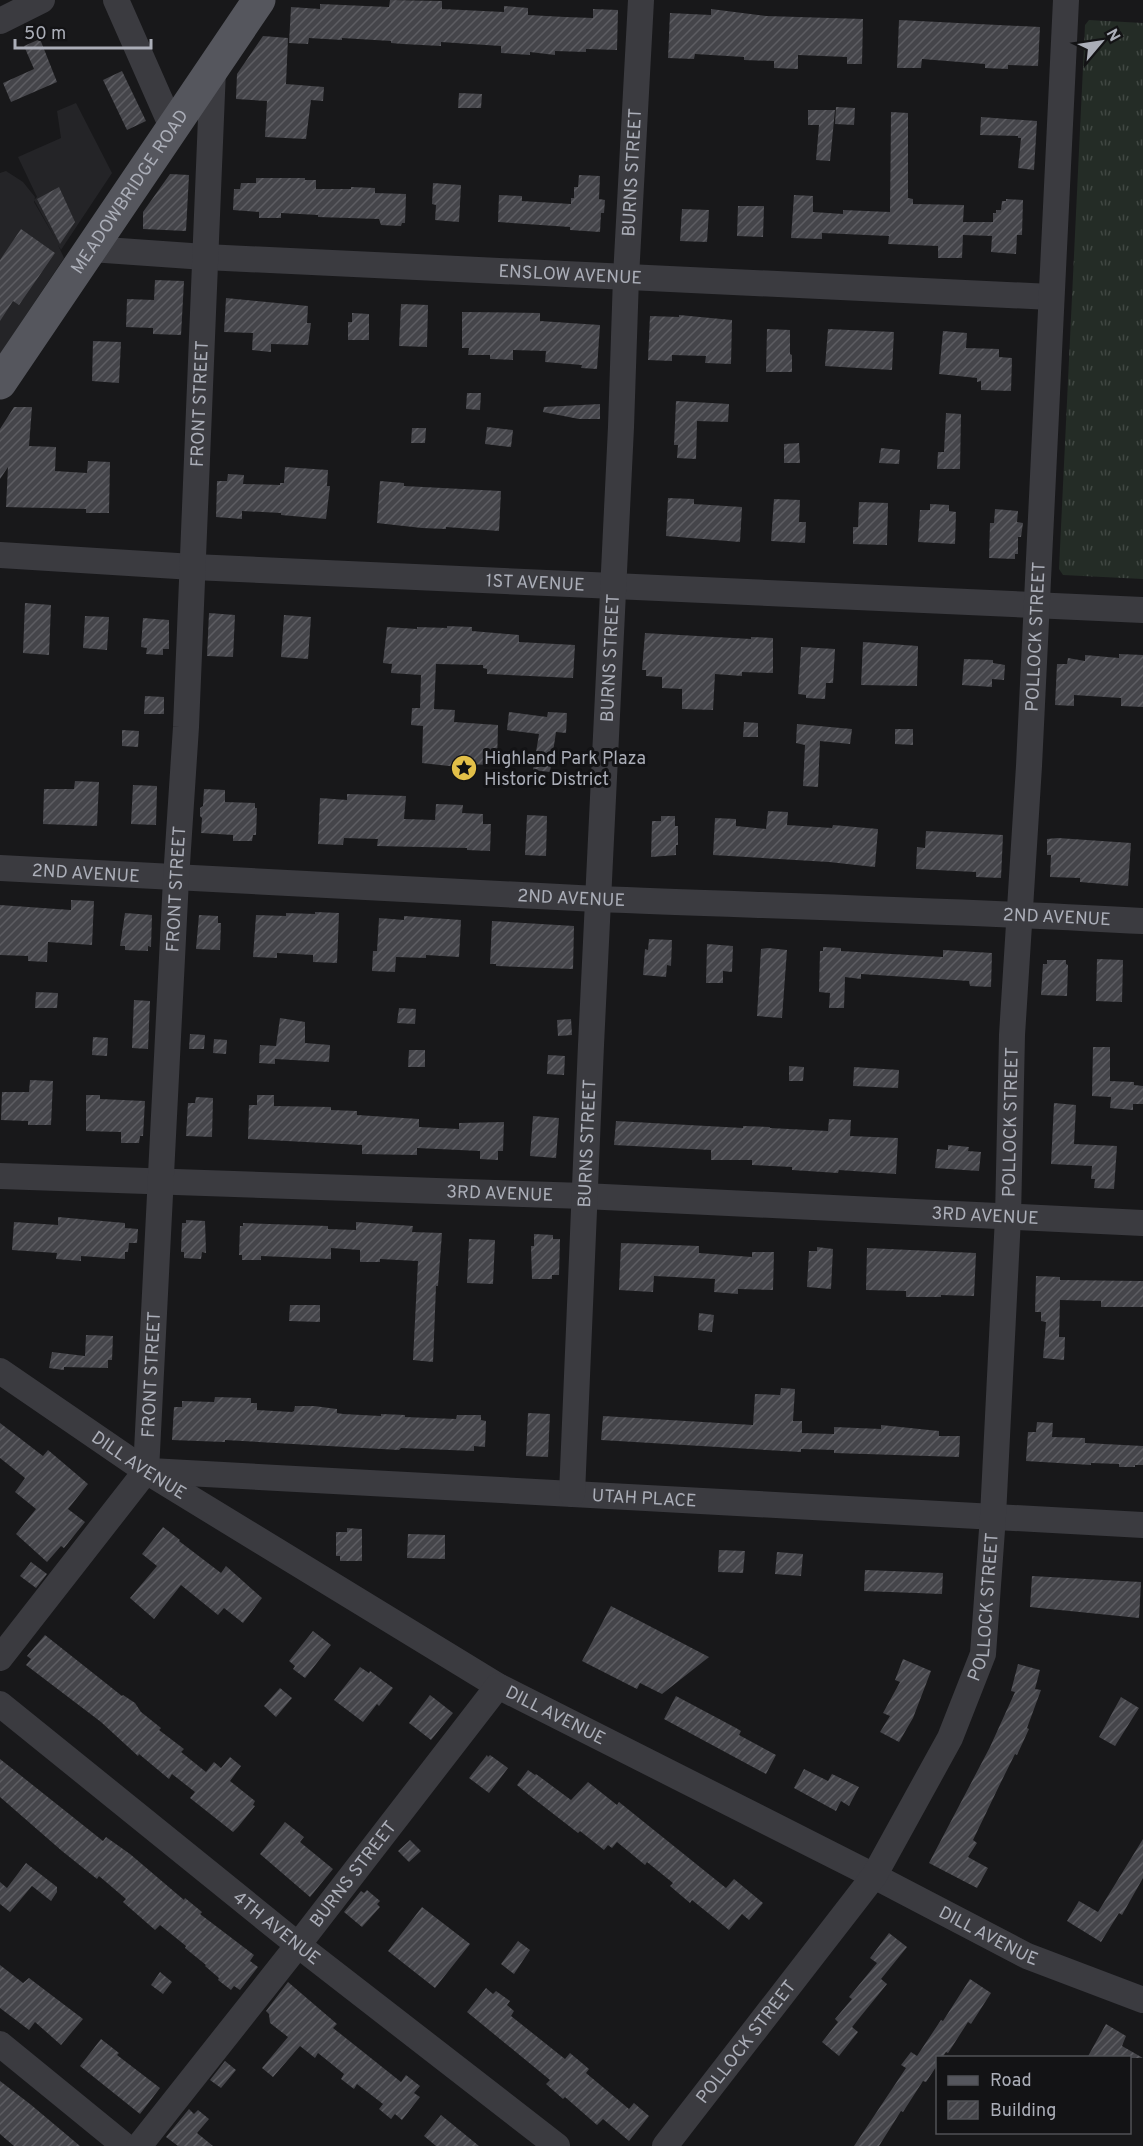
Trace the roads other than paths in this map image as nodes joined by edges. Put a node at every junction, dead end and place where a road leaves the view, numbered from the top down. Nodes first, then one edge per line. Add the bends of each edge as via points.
1 (42, 0) edge
2 (116, 0) edge
3 (259, 0) edge
4 (641, 0) edge
5 (1066, 0) edge
6 (0, 21) edge
7 (213, 69) junction
8 (172, 127) junction
9 (91, 249) junction
10 (205, 257) junction
11 (626, 277) junction
12 (1051, 297) junction
13 (0, 383) edge
14 (0, 555) edge
15 (193, 567) junction
16 (612, 585) junction
17 (1037, 606) junction
18 (1143, 610) edge
19 (0, 868) edge
20 (176, 879) junction
21 (598, 899) junction
22 (1020, 914) junction
23 (1143, 921) edge
24 (0, 1176) edge
25 (162, 1181) junction
26 (584, 1196) junction
27 (1008, 1217) junction
28 (1143, 1223) edge
29 (0, 1371) edge
30 (146, 1471) junction
31 (572, 1494) junction
32 (993, 1516) junction
33 (1143, 1525) edge
34 (0, 1658) edge
35 (498, 1686) junction
36 (0, 1704) edge
37 (874, 1876) junction
38 (298, 1945) junction
39 (1141, 1995) edge
40 (0, 2044) edge
41 (125, 2146) edge
42 (139, 2146) edge
43 (557, 2146) edge
44 (664, 2146) edge

1 - 6 street
2 - 8 street
3 - 7 main road, MEADOWBRIDGE ROAD
4 - 11 street, BURNS STREET
5 - 12 street, POLLOCK STREET
7 - 8 main road, MEADOWBRIDGE ROAD
7 - 10 street, FRONT STREET
8 - 9 main road, MEADOWBRIDGE ROAD
9 - 10 street, ENSLOW AVENUE
9 - 13 main road, MEADOWBRIDGE ROAD
10 - 11 street, ENSLOW AVENUE
10 - 15 street, FRONT STREET
11 - 12 street, ENSLOW AVENUE
11 - 16 street, BURNS STREET
12 - 17 street, POLLOCK STREET
14 - 15 street, 1ST AVENUE
15 - 16 street, 1ST AVENUE
15 - 20 street, FRONT STREET
16 - 17 street, 1ST AVENUE
16 - 21 street, BURNS STREET
17 - 18 street, 1ST AVENUE
17 - 22 street, POLLOCK STREET
19 - 20 street, 2ND AVENUE
20 - 21 street, 2ND AVENUE
20 - 25 street, FRONT STREET
21 - 22 street, 2ND AVENUE
21 - 26 street, BURNS STREET
22 - 23 street, 2ND AVENUE
22 - 27 street, POLLOCK STREET via 1012,1035
24 - 25 street, 3RD AVENUE
25 - 26 street, 3RD AVENUE
25 - 30 street, FRONT STREET
26 - 27 street, 3RD AVENUE
26 - 31 street, BURNS STREET
27 - 28 street, 3RD AVENUE
27 - 32 street, POLLOCK STREET
29 - 30 street, DILL AVENUE
30 - 31 street, UTAH PLACE
30 - 34 street
30 - 35 street, DILL AVENUE
31 - 32 street, UTAH PLACE
32 - 33 street, UTAH PLACE
32 - 37 street, POLLOCK STREET via 983,1654 950,1738
35 - 37 street, DILL AVENUE
35 - 38 street, BURNS STREET
36 - 38 street, 4TH AVENUE
37 - 39 street, DILL AVENUE via 1027,1956
37 - 44 street, POLLOCK STREET
38 - 42 street, BURNS STREET
38 - 43 street, 4TH AVENUE
40 - 41 street

